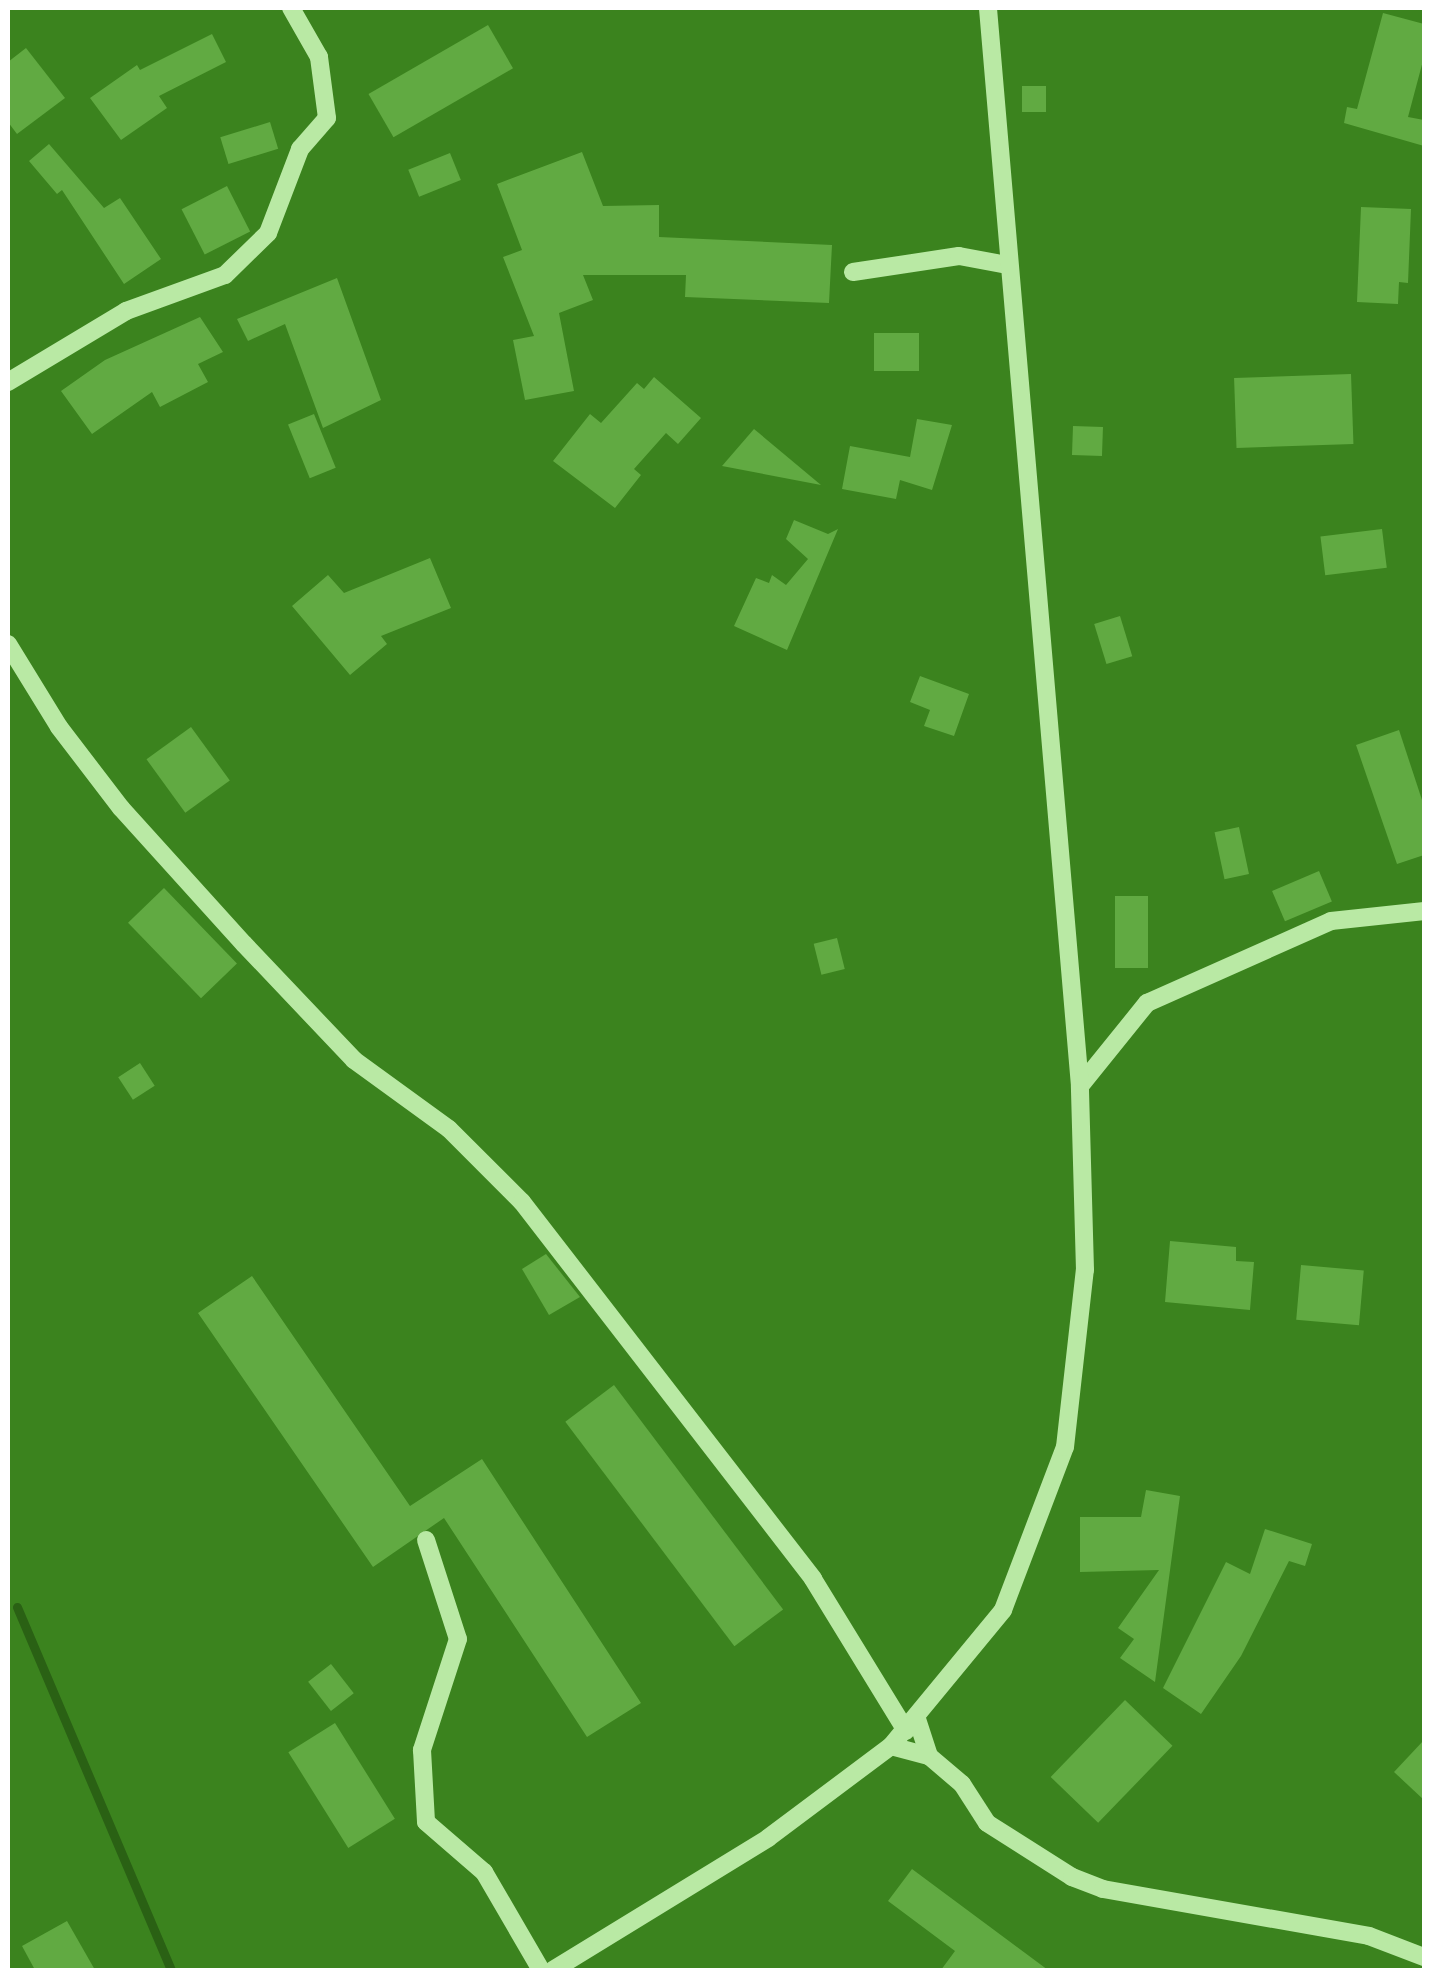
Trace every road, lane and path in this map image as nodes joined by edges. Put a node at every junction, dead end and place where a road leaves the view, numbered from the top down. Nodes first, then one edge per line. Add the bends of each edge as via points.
1 (290, 8) edge
2 (988, 8) edge
3 (1007, 266) junction
4 (853, 272) dead end
5 (8, 382) edge
6 (8, 644) edge
7 (1424, 911) edge
8 (1080, 1086) junction
9 (426, 1540) dead end
10 (911, 1725) junction
11 (891, 1746) junction
12 (929, 1756) junction
13 (1421, 1947) edge
14 (541, 1970) edge
15 (553, 1970) edge

1 - 5 street via 319,57 328,118 300,149 268,233 225,275 126,311
2 - 3 street
3 - 4 street via 959,256
3 - 8 street
6 - 10 street via 59,727 122,808 244,944 354,1060 449,1130 522,1202 813,1578
7 - 8 street via 1330,921 1147,1003
8 - 10 street via 1085,1270 1065,1447 1003,1610
9 - 14 street via 458,1639 422,1750 426,1822 484,1872
10 - 11 street
10 - 12 street
11 - 12 street
11 - 15 street via 768,1838
12 - 13 street via 962,1784 987,1823 1072,1877 1103,1889

